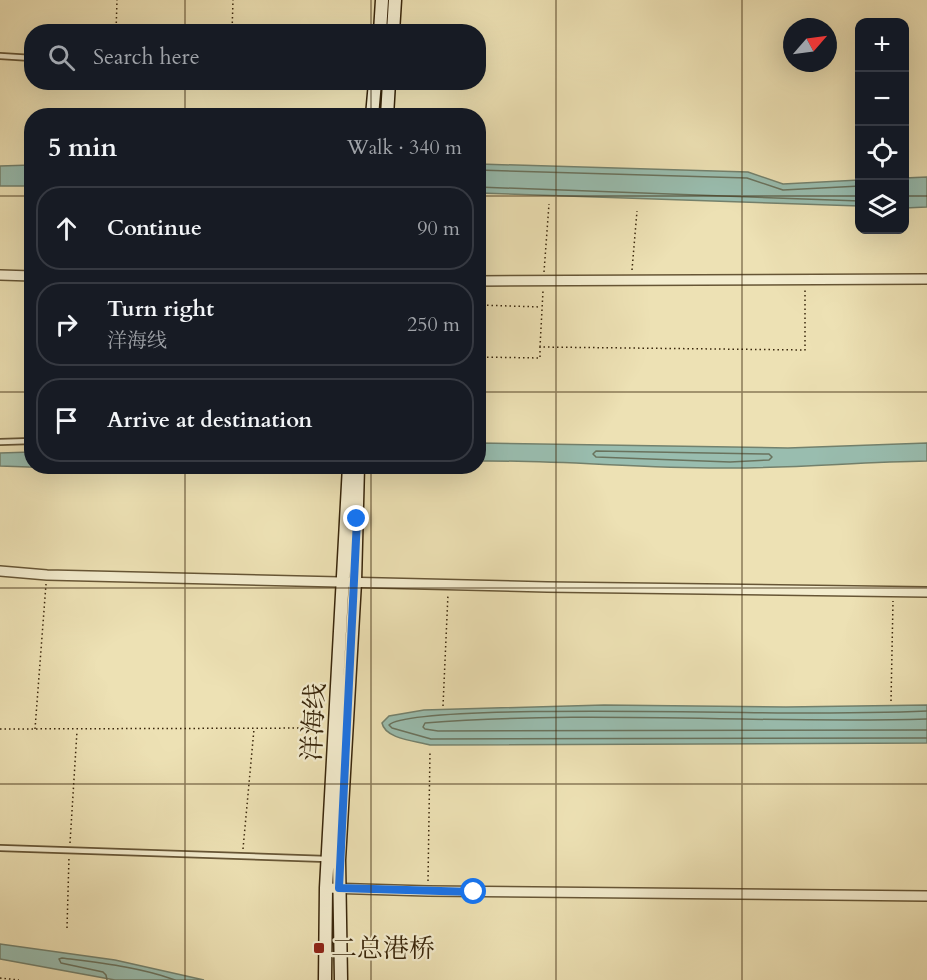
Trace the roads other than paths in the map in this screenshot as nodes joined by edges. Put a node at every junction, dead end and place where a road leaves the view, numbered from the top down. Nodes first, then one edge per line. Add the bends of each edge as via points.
1 (382, 0) edge
2 (395, 0) edge
3 (380, 24) edge
4 (394, 24) edge
5 (0, 56) edge
6 (24, 58) edge
7 (380, 90) edge
8 (383, 90) edge
9 (374, 108) edge
10 (386, 108) edge
11 (0, 275) edge
12 (24, 276) edge
13 (927, 279) edge
14 (486, 281) edge
15 (24, 441) edge
16 (0, 442) edge
17 (353, 474) edge
18 (0, 571) edge
19 (349, 582) junction
20 (927, 592) edge
21 (0, 848) edge
22 (333, 860) junction
23 (333, 888) junction
24 (927, 896) edge
25 (341, 975) edge
26 (325, 976) edge

1 - 3 main road
2 - 4 main road
5 - 6 lane
7 - 9 main road
8 - 10 main road
11 - 12 street
13 - 14 street
15 - 16 lane
17 - 19 main road, 洋海线
18 - 19 street
19 - 20 street
19 - 22 main road, 洋海线
19 - 22 main road, 洋海线 via 335,728
21 - 22 lane
22 - 23 main road, 洋海线
23 - 24 street
23 - 25 main road, 洋海线
23 - 26 main road, 洋海线

